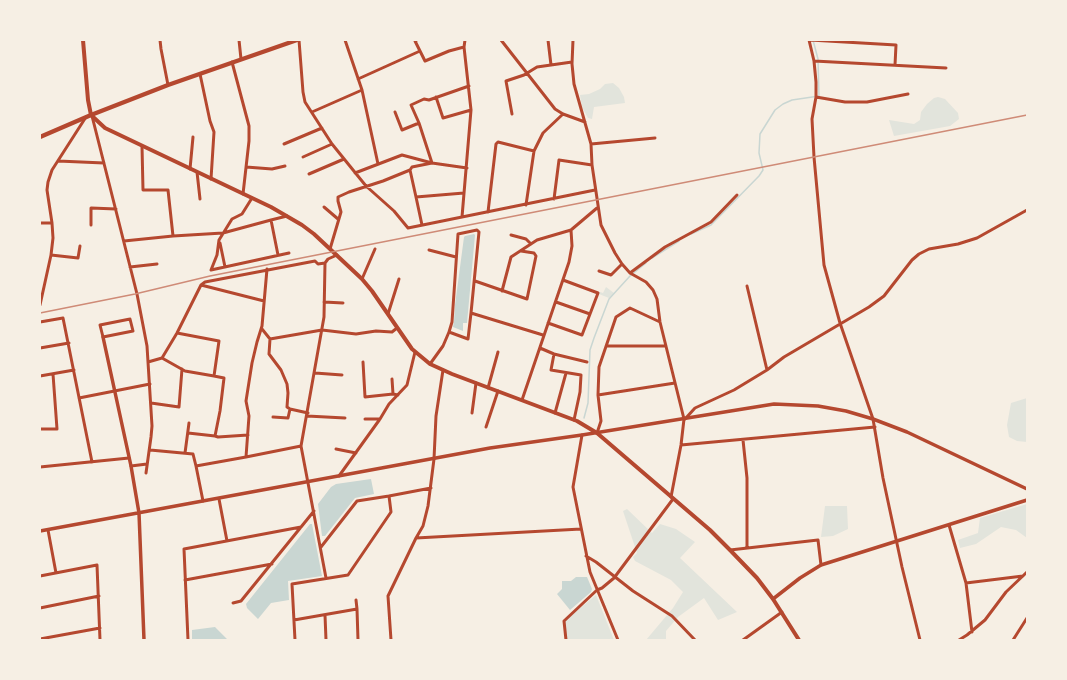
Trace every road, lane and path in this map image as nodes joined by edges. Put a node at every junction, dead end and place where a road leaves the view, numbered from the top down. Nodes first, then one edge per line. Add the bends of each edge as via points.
1 (83, 40) edge
2 (160, 40) edge
3 (239, 40) edge
4 (298, 40) edge
5 (345, 40) edge
6 (417, 40) edge
7 (465, 40) edge
8 (501, 40) edge
9 (548, 40) edge
10 (573, 40) edge
11 (810, 40) edge
12 (464, 47) junction
13 (420, 51) junction
14 (241, 59) junction
15 (814, 61) junction
16 (232, 62) junction
17 (572, 62) junction
18 (551, 65) junction
19 (895, 65) junction
20 (946, 68) dead end
21 (527, 72) junction
22 (200, 74) junction
23 (358, 79) junction
24 (168, 85) junction
25 (469, 86) junction
26 (362, 90) junction
27 (908, 94) dead end
28 (436, 97) junction
29 (816, 97) junction
30 (471, 110) junction
31 (312, 112) junction
32 (395, 112) dead end
33 (512, 114) dead end
34 (563, 114) junction
35 (89, 116) junction
36 (585, 122) junction
37 (419, 123) junction
38 (322, 128) junction
39 (40, 136) edge
40 (193, 137) dead end
41 (655, 138) dead end
42 (284, 144) dead end
43 (332, 144) junction
44 (591, 144) junction
45 (142, 146) junction
46 (534, 150) junction
47 (303, 157) dead end
48 (344, 159) junction
49 (58, 161) junction
50 (104, 162) junction
51 (432, 163) junction
52 (378, 164) junction
53 (592, 165) junction
54 (286, 166) dead end
55 (246, 167) junction
56 (466, 168) junction
57 (190, 169) junction
58 (410, 170) junction
59 (197, 172) junction
60 (355, 173) junction
61 (309, 174) dead end
62 (211, 179) junction
63 (366, 186) junction
64 (595, 190) junction
65 (464, 193) junction
66 (243, 194) junction
67 (737, 195) dead end
68 (416, 197) junction
69 (252, 198) junction
70 (200, 199) dead end
71 (554, 199) junction
72 (526, 205) junction
73 (324, 207) dead end
74 (597, 208) junction
75 (116, 209) junction
76 (1027, 210) edge
77 (488, 212) junction
78 (287, 216) junction
79 (462, 217) junction
80 (338, 218) junction
81 (272, 220) junction
82 (40, 223) edge
83 (52, 223) junction
84 (91, 225) dead end
85 (422, 225) junction
86 (571, 230) junction
87 (223, 233) junction
88 (511, 235) dead end
89 (173, 236) junction
90 (219, 240) junction
91 (124, 241) junction
92 (531, 244) junction
93 (80, 246) dead end
94 (330, 249) junction
95 (375, 249) dead end
96 (429, 250) dead end
97 (521, 251) junction
98 (289, 252) dead end
99 (51, 255) junction
100 (278, 255) junction
101 (337, 255) junction
102 (456, 257) junction
103 (325, 263) junction
104 (157, 264) dead end
105 (622, 264) junction
106 (130, 267) junction
107 (225, 267) junction
108 (267, 269) junction
109 (599, 271) dead end
110 (630, 273) junction
111 (40, 278) edge
112 (46, 278) junction
113 (362, 279) junction
114 (399, 279) dead end
115 (563, 280) junction
116 (475, 281) junction
117 (201, 286) junction
118 (747, 286) dead end
119 (502, 291) junction
120 (264, 301) junction
121 (324, 302) junction
122 (556, 302) junction
123 (342, 303) dead end
124 (40, 305) edge
125 (471, 313) junction
126 (388, 314) junction
127 (590, 314) junction
128 (40, 322) edge
129 (660, 322) junction
130 (548, 323) junction
131 (840, 323) junction
132 (397, 328) junction
133 (262, 329) junction
134 (322, 330) junction
135 (449, 332) junction
136 (177, 334) junction
137 (544, 335) junction
138 (103, 337) junction
139 (270, 339) junction
140 (69, 343) junction
141 (607, 346) junction
142 (666, 346) junction
143 (40, 348) edge
144 (540, 348) junction
145 (415, 352) junction
146 (498, 352) dead end
147 (554, 354) junction
148 (162, 358) junction
149 (148, 362) junction
150 (363, 362) dead end
151 (587, 362) dead end
152 (430, 364) junction
153 (182, 369) junction
154 (74, 370) junction
155 (443, 370) junction
156 (767, 370) junction
157 (566, 373) junction
158 (53, 374) junction
159 (315, 374) junction
160 (342, 375) dead end
161 (40, 376) edge
162 (214, 376) junction
163 (392, 379) dead end
164 (476, 383) junction
165 (675, 383) junction
166 (150, 384) junction
167 (488, 388) junction
168 (114, 391) junction
169 (498, 391) junction
170 (393, 394) junction
171 (398, 395) junction
172 (598, 395) junction
173 (80, 398) junction
174 (522, 400) junction
175 (151, 403) junction
176 (290, 409) junction
177 (555, 412) junction
178 (472, 413) dead end
179 (307, 414) junction
180 (273, 417) dead end
181 (345, 418) dead end
182 (365, 419) dead end
183 (684, 419) junction
184 (873, 419) junction
185 (380, 420) junction
186 (574, 420) junction
187 (189, 422) dead end
188 (875, 426) junction
189 (486, 427) dead end
190 (40, 429) edge
191 (188, 433) junction
192 (597, 433) junction
193 (248, 435) junction
194 (582, 435) junction
195 (215, 436) junction
196 (743, 440) junction
197 (301, 446) junction
198 (681, 446) junction
199 (336, 449) dead end
200 (150, 450) junction
201 (185, 453) junction
202 (356, 453) junction
203 (246, 457) junction
204 (129, 458) junction
205 (434, 458) junction
206 (92, 462) junction
207 (147, 464) junction
208 (130, 466) junction
209 (196, 466) junction
210 (40, 467) edge
211 (146, 473) dead end
212 (338, 477) junction
213 (308, 483) junction
214 (431, 488) junction
215 (1027, 489) edge
216 (389, 496) junction
217 (672, 498) junction
218 (219, 499) junction
219 (1027, 500) edge
220 (203, 501) junction
221 (314, 511) junction
222 (139, 513) junction
223 (950, 525) junction
224 (301, 527) junction
225 (581, 529) junction
226 (48, 530) junction
227 (40, 531) edge
228 (416, 538) junction
229 (227, 541) junction
230 (897, 541) junction
231 (321, 546) junction
232 (747, 548) junction
233 (730, 550) junction
234 (586, 556) junction
235 (272, 564) junction
236 (821, 565) junction
237 (1027, 572) edge
238 (56, 573) junction
239 (40, 576) edge
240 (1023, 576) junction
241 (326, 578) junction
242 (614, 578) junction
243 (185, 580) junction
244 (966, 583) junction
245 (597, 590) junction
246 (99, 596) junction
247 (773, 599) junction
248 (356, 600) dead end
249 (233, 603) dead end
250 (40, 608) edge
251 (357, 609) junction
252 (782, 612) junction
253 (325, 615) junction
254 (1027, 618) edge
255 (294, 620) junction
256 (100, 628) junction
257 (972, 632) junction
258 (69, 634) junction
259 (40, 639) edge
260 (70, 640) edge
261 (100, 640) edge
262 (144, 640) edge
263 (188, 640) edge
264 (295, 640) edge
265 (326, 640) edge
266 (358, 640) edge
267 (391, 640) edge
268 (566, 640) edge
269 (618, 640) edge
270 (695, 640) edge
271 (743, 640) edge
272 (799, 640) edge
273 (920, 640) edge
274 (959, 640) edge
275 (1013, 640) edge

1 - 35 main road
2 - 24 street
3 - 14 street
4 - 14 main road
4 - 31 street via 303,92 305,102
5 - 23 street
6 - 13 street via 415,41
7 - 12 street
8 - 21 street
9 - 18 street
10 - 17 street
11 - 15 street
11 - 19 street via 896,45
12 - 13 street via 425,61
12 - 25 street
13 - 23 street
14 - 16 main road
15 - 19 street
15 - 29 street
16 - 22 main road
16 - 55 street via 249,126
17 - 18 street
17 - 36 street via 574,84
18 - 21 street
19 - 20 street
21 - 33 street via 506,81
21 - 34 street via 554,108
22 - 24 main road
22 - 62 street via 214,132
23 - 26 street
24 - 35 main road
25 - 28 street
25 - 30 street
26 - 31 street
26 - 52 street
27 - 29 street via 867,102 845,102
28 - 30 street via 444,118
28 - 37 street via 411,105
29 - 131 street via 812,119 824,265
30 - 56 street
31 - 38 street
32 - 37 street via 402,130
34 - 36 street
34 - 46 street via 543,133
35 - 39 main road
35 - 45 main road via 104,128
35 - 49 street
35 - 50 street
36 - 44 street
37 - 51 street
38 - 42 street
38 - 43 street
40 - 57 street
41 - 44 street
43 - 47 street
43 - 48 street
44 - 53 street
45 - 57 main road
45 - 89 street via 143,190 168,190
46 - 72 street
46 - 77 street via 498,142 496,144
48 - 60 street
48 - 61 street
49 - 50 street
49 - 83 street via 50,176 47,190
50 - 75 street
51 - 52 street via 402,155
51 - 56 street
51 - 58 street via 412,167
52 - 60 street
53 - 64 street
53 - 71 street via 559,160
54 - 55 street via 272,169
55 - 66 street
56 - 65 street
57 - 59 main road
58 - 63 street
58 - 68 street
59 - 62 main road
59 - 70 street
60 - 63 street
62 - 66 main road
63 - 80 street via 338,197 341,212
63 - 85 street via 394,211 408,228
64 - 71 street
64 - 74 street
65 - 68 street
65 - 79 street
66 - 69 main road
67 - 110 street via 711,222 665,247
68 - 85 street
69 - 78 main road
69 - 87 street via 242,214 232,219
71 - 72 street
72 - 77 street
73 - 80 street
74 - 86 street
74 - 105 street via 600,225
75 - 84 street via 91,208
75 - 91 street
76 - 131 street via 977,238 929,249 919,254 884,296
77 - 79 street
78 - 81 street
78 - 94 main road via 314,234
79 - 85 street
80 - 94 street
81 - 87 street
81 - 100 street
82 - 83 street
83 - 99 street
86 - 92 street
86 - 115 street via 572,246
87 - 89 street
87 - 90 street
88 - 92 street via 526,239
89 - 91 street
90 - 107 street
90 - 107 street via 211,270
91 - 106 street
92 - 97 street
93 - 99 street via 78,258
94 - 101 main road
95 - 113 street
96 - 102 street
97 - 119 street via 511,257
97 - 119 street via 534,253 536,256 526,299
98 - 100 street
99 - 112 street
100 - 107 street
101 - 103 street
101 - 113 main road
102 - 116 street via 458,234 477,230 479,232
102 - 135 street via 452,322
103 - 108 street via 318,264 315,261
103 - 121 street
104 - 106 street
105 - 109 street via 611,275
105 - 110 street
106 - 149 street
108 - 117 street via 205,282
108 - 120 street
110 - 129 street via 646,282 653,290
111 - 112 street
112 - 124 street
113 - 126 main road
114 - 126 street
115 - 122 street
115 - 127 street via 598,293
116 - 119 street
116 - 125 street
117 - 120 street
117 - 136 street
118 - 156 street
120 - 133 street
121 - 123 street
121 - 134 street
122 - 127 street
122 - 130 street
125 - 135 street via 468,339
125 - 137 street
126 - 132 main road
127 - 130 street via 582,336
128 - 140 street via 63,318
129 - 141 street via 630,308 616,317
129 - 142 street
130 - 137 street
131 - 156 street
131 - 184 street
132 - 134 street via 392,332 356,334
132 - 145 main road
133 - 139 street
133 - 193 street via 246,401 249,416
134 - 139 street
134 - 159 street
135 - 152 street
136 - 148 street
136 - 162 street via 218,340
137 - 144 street
138 - 138 street via 100,325 130,319 133,331
138 - 168 street
139 - 176 street via 269,354 277,363 287,384 287,407
140 - 143 street
140 - 154 street
141 - 142 street
141 - 172 street via 600,367
142 - 165 street
144 - 147 street
144 - 174 street
145 - 152 main road
145 - 171 street via 407,385
146 - 167 street
147 - 151 street
147 - 157 street via 551,370
148 - 149 street
148 - 153 street
149 - 166 street
150 - 170 street via 365,397
152 - 155 main road
153 - 162 street
153 - 175 street via 179,408
154 - 158 street
154 - 173 street
155 - 164 main road
155 - 205 street via 436,416
156 - 183 street via 734,390 695,408
157 - 177 street
157 - 186 street via 581,375
158 - 161 street
158 - 190 street via 57,429
159 - 160 street
159 - 179 street
162 - 195 street via 224,378
163 - 170 street
164 - 167 main road
164 - 178 street
165 - 172 street
165 - 183 street
166 - 168 street
166 - 175 street
167 - 169 main road
168 - 173 street
168 - 204 street
169 - 174 main road
169 - 189 street
170 - 171 street
171 - 185 street via 389,404
172 - 192 street via 601,421
173 - 206 street
174 - 177 main road
175 - 200 street
176 - 179 street
176 - 180 street via 288,418
177 - 186 main road
179 - 181 street
179 - 197 street
182 - 185 street
183 - 184 street via 774,404 818,406
183 - 192 street
183 - 198 street
184 - 188 street
184 - 215 street via 907,432
185 - 202 street
186 - 192 main road
187 - 191 street
188 - 196 street
188 - 230 street
191 - 195 street
191 - 201 street
192 - 194 street
192 - 217 main road
193 - 195 street
193 - 203 street
194 - 205 street
194 - 225 street via 573,488
196 - 198 street
196 - 232 street via 747,478
197 - 203 street
197 - 213 street
198 - 217 street
199 - 202 street
200 - 201 street
200 - 207 street
201 - 209 street via 193,454
202 - 212 street
203 - 209 street
204 - 206 street
204 - 208 street
205 - 212 street
205 - 214 street
206 - 210 street
207 - 208 street
207 - 211 street
208 - 222 street
209 - 220 street
212 - 213 street
213 - 218 street
213 - 221 street
214 - 216 street
214 - 228 street via 423,526
216 - 231 street via 357,501
216 - 241 street via 391,512 348,575
217 - 233 main road
217 - 242 street
218 - 220 street
218 - 229 street
219 - 223 street
220 - 222 street
221 - 224 street
221 - 231 street
222 - 226 street
222 - 262 street
223 - 230 street
223 - 244 street
224 - 229 street
224 - 235 street
225 - 228 street
225 - 234 street
226 - 227 street
226 - 238 street
228 - 267 street via 388,596
229 - 243 street via 184,548
230 - 236 street
230 - 273 street
231 - 241 street
232 - 233 street
232 - 236 street via 818,540
233 - 247 main road
234 - 242 street
234 - 245 street
235 - 243 street
235 - 249 street via 241,601
236 - 247 street
237 - 240 street
238 - 239 street
238 - 246 street via 97,566
240 - 244 street
240 - 257 street
241 - 255 street via 292,584
242 - 245 street
242 - 270 street via 672,616
243 - 263 street
244 - 257 street
245 - 268 street via 564,621
245 - 269 street
246 - 250 street
246 - 256 street
247 - 252 main road
248 - 251 street
251 - 253 street
251 - 266 street
252 - 271 street
252 - 272 main road
253 - 255 street
253 - 265 street
254 - 275 street
255 - 264 street
256 - 258 street
256 - 261 street
257 - 274 street
258 - 259 street
258 - 260 street

